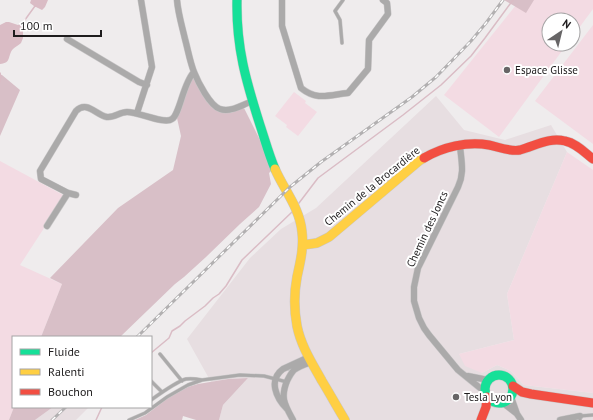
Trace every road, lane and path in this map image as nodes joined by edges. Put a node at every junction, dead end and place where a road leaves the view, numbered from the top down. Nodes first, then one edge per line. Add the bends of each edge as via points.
1 (141, 0) edge
2 (177, 0) edge
3 (237, 0) edge
4 (282, 0) edge
5 (343, 0) edge
6 (383, 0) edge
7 (67, 39) dead end
8 (342, 43) dead end
9 (194, 72) junction
10 (147, 84) junction
11 (253, 101) junction
12 (137, 113) junction
13 (460, 145) junction
14 (593, 159) edge
15 (68, 193) junction
16 (76, 195) dead end
17 (47, 226) dead end
18 (303, 245) junction
19 (160, 354) dead end
20 (310, 359) junction
21 (466, 376) junction
22 (276, 378) junction
23 (202, 380) junction
24 (488, 380) junction
25 (182, 381) junction
26 (152, 382) edge
27 (287, 382) junction
28 (513, 386) junction
29 (162, 392) junction
30 (486, 394) junction
31 (511, 397) junction
32 (152, 399) edge
33 (501, 403) junction
34 (593, 403) edge
35 (152, 408) edge
36 (152, 408) edge
37 (287, 409) junction
38 (592, 415) edge
39 (518, 418) edge
40 (580, 418) edge
41 (129, 420) edge
42 (293, 420) edge
43 (345, 420) edge
44 (482, 420) edge
45 (560, 420) edge
46 (592, 420) edge

1 - 10 street via 152,64
2 - 9 street
3 - 11 main road via 238,46
4 - 6 street via 282,26 301,88 308,94 318,97 348,93 368,69 368,40 388,14 387,3
5 - 8 lane via 335,11 340,20
7 - 10 street via 139,82
9 - 11 street via 206,94 222,110
9 - 12 street via 185,87 173,119 161,121
10 - 12 street
11 - 18 main road via 275,170 297,212
12 - 15 street via 122,112 107,117 88,108 79,108 40,171 41,178
13 - 14 main road, Chemin de la Brocardière via 481,144 518,150 562,140 574,145
13 - 18 main road, Chemin de la Brocardière via 440,150 419,161 329,237 321,242
13 - 21 street, Chemin des Joncs via 462,178 418,268 414,294 416,312 424,328 458,370
15 - 16 street
15 - 17 street
18 - 20 main road via 295,294 295,311 298,331
19 - 25 lane
20 - 22 street via 283,369
20 - 27 street via 293,371
20 - 43 main road
21 - 24 street
21 - 30 street, Chemin des Joncs
22 - 23 lane via 240,375
22 - 27 lane
22 - 37 street via 276,391
23 - 25 lane
23 - 36 lane via 188,385
24 - 28 main road via 500,375 508,378
24 - 30 main road
25 - 29 lane
26 - 29 lane
27 - 37 street via 283,396
28 - 31 main road
28 - 34 main road via 531,394
29 - 32 lane
30 - 33 main road via 490,400
30 - 44 main road
31 - 33 main road
31 - 39 street
33 - 39 street
33 - 44 main road
35 - 41 lane
37 - 42 street
38 - 40 lane
38 - 46 lane
40 - 45 street

